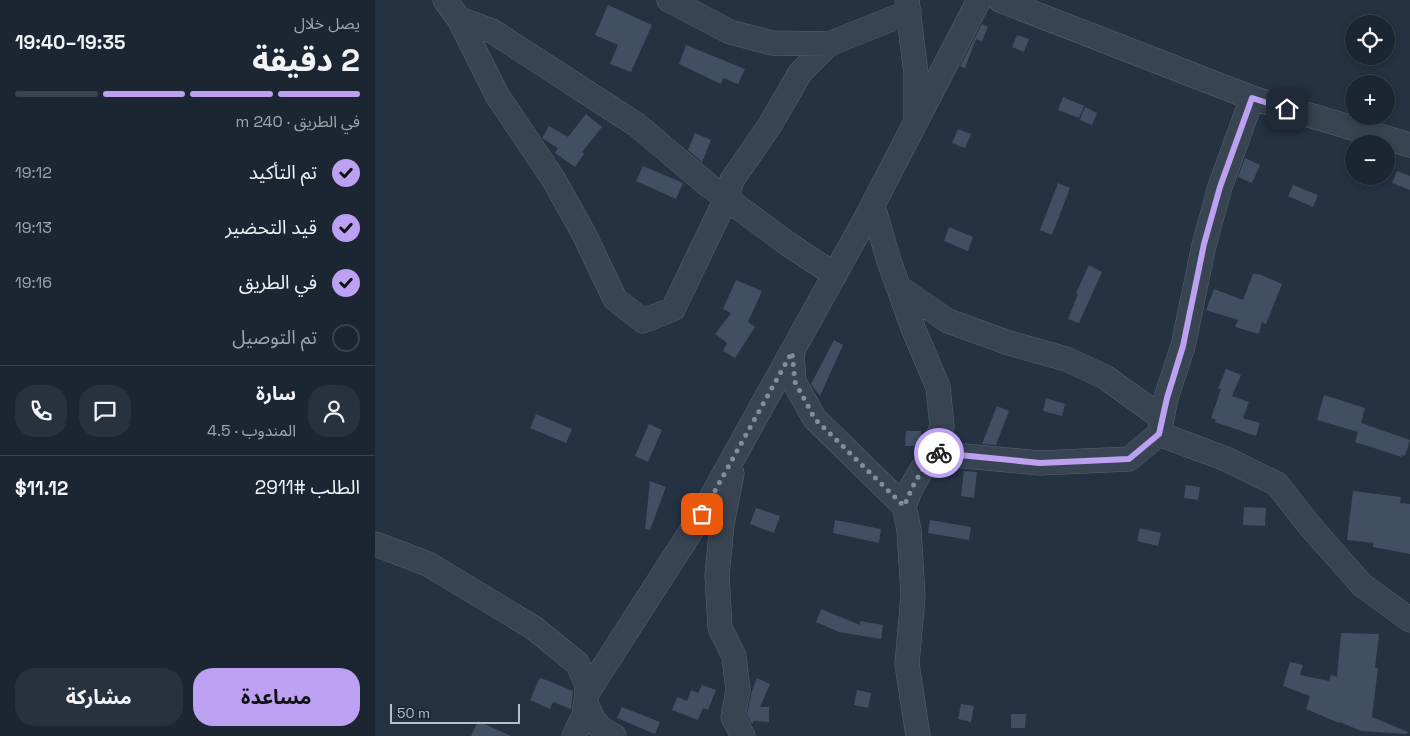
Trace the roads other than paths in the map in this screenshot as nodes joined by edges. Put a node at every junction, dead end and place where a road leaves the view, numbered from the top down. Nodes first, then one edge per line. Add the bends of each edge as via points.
1 (669, 0) edge
2 (979, 0) edge
3 (1000, 0) edge
4 (908, 6) edge
5 (452, 9) edge
6 (829, 44) junction
7 (1252, 98) junction
8 (917, 121) junction
9 (1410, 145) edge
10 (726, 199) junction
11 (873, 206) junction
12 (835, 275) junction
13 (898, 287) junction
14 (792, 352) junction
15 (1160, 426) junction
16 (736, 452) junction
17 (932, 453) junction
18 (904, 506) junction
19 (375, 544) edge
20 (1410, 620) edge
21 (587, 699) junction
22 (575, 736) edge
23 (614, 736) edge
24 (743, 736) edge
25 (918, 736) edge

1 - 6 street via 730,32 772,43
2 - 8 street
3 - 7 street
4 - 6 street
4 - 8 street via 916,74
5 - 10 street via 637,125
5 - 10 street via 497,95 554,180 615,299 643,321 673,309
6 - 10 street via 800,73 770,126 732,180
7 - 9 street
7 - 15 street via 1220,187 1204,244 1183,346
8 - 11 street
10 - 12 street
11 - 12 street
11 - 13 street
12 - 14 street
13 - 15 street via 948,321 1009,343 1066,358 1105,377
13 - 17 street via 939,387 943,426
14 - 16 street
14 - 18 street via 795,382 815,419
15 - 17 street via 1129,459 1040,463
15 - 20 street via 1277,484 1362,585
16 - 21 street via 702,514
16 - 24 street via 722,524 717,575 720,628 734,656 739,690 733,717
17 - 18 street
18 - 25 street via 909,530 913,596 907,664
19 - 21 street via 428,564 534,628 577,663 586,682
21 - 22 street
21 - 23 street via 590,715 599,728

